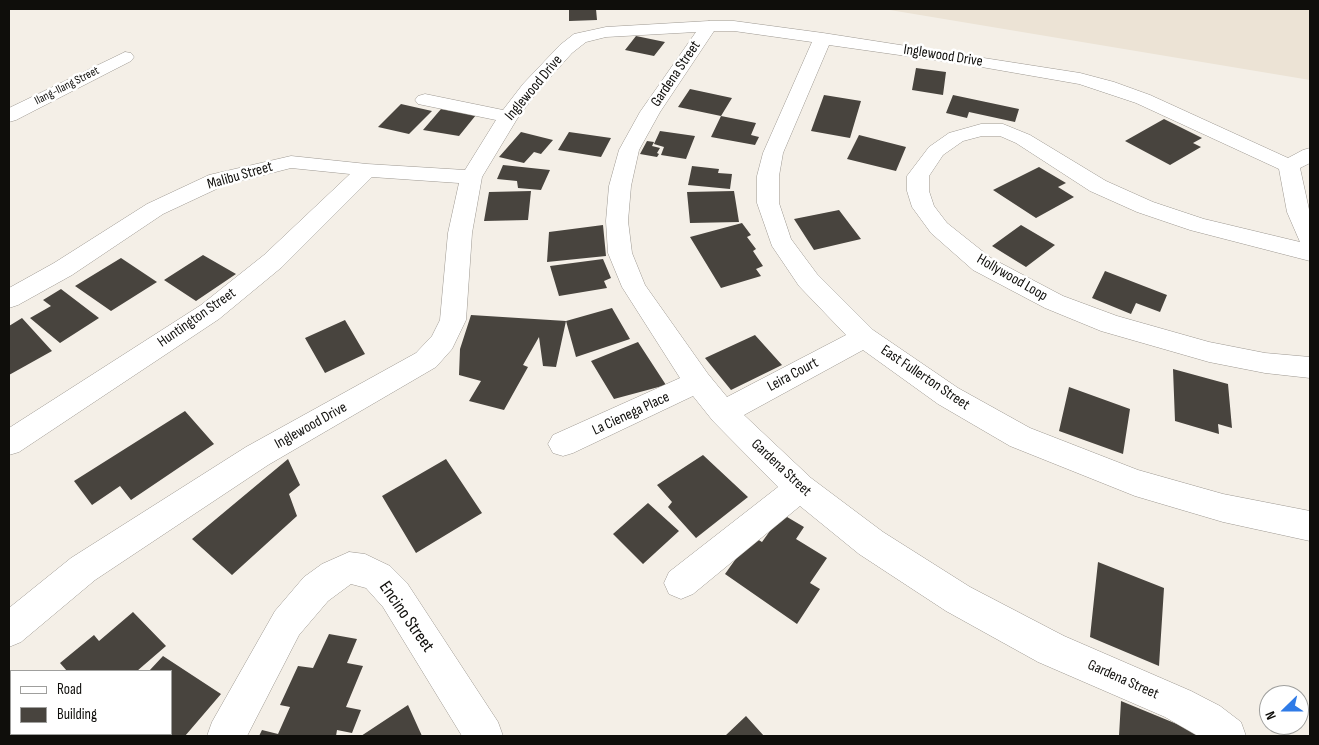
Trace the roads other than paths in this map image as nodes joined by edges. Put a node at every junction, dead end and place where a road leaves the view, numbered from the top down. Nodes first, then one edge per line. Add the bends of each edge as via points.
1 (709, 26) junction
2 (823, 38) junction
3 (125, 57) dead end
4 (425, 100) dead end
5 (9, 116) edge
6 (508, 117) junction
7 (1310, 154) edge
8 (1289, 166) junction
9 (367, 170) junction
10 (471, 178) junction
11 (1310, 240) edge
12 (1310, 253) edge
13 (9, 299) edge
14 (864, 337) junction
15 (1310, 367) edge
16 (698, 382) junction
17 (723, 413) junction
18 (9, 442) edge
19 (563, 444) dead end
20 (800, 488) junction
21 (1310, 526) edge
22 (680, 583) dead end
23 (9, 630) edge
24 (226, 736) edge
25 (484, 736) edge
26 (1227, 736) edge

1 - 2 street, Inglewood Drive via 734,26
1 - 6 street, Inglewood Drive via 606,32 580,38 530,88
1 - 16 street, Gardena Street via 650,112 629,150 620,186 617,221 620,253 634,287
2 - 8 street, Inglewood Drive via 970,60 1106,86 1143,99
2 - 14 street, East Fullerton Street via 773,153 768,176 768,203 780,240 808,280
3 - 5 street, Ilang-Ilang Street
4 - 6 street
6 - 10 street, Inglewood Drive
7 - 8 street
8 - 11 street via 1298,212
9 - 10 street, Malibu Street
9 - 13 street, Malibu Street via 291,162 217,180 155,209 63,269
9 - 18 street, Huntington Street via 273,261 210,312
10 - 23 street, Inglewood Drive via 460,233 453,320 443,342 426,360 257,456 83,569
12 - 15 street, Hollywood Loop via 1198,225 1145,207 1098,186 1003,130 981,130 956,137 936,150 918,176 923,207 939,228 982,264 1054,302 1110,324 1209,352 1265,363
14 - 17 street, Leira Court
14 - 21 street, East Fullerton Street via 948,396 1020,437 1135,483 1224,508
16 - 17 street, Gardena Street
16 - 19 street, La Cienega Place
17 - 20 street, Gardena Street
20 - 22 street
20 - 26 street, Gardena Street via 871,543 958,599 1051,649 1207,719
24 - 25 street, Encino Street via 287,623 316,589 349,568 364,570 378,577 394,594

